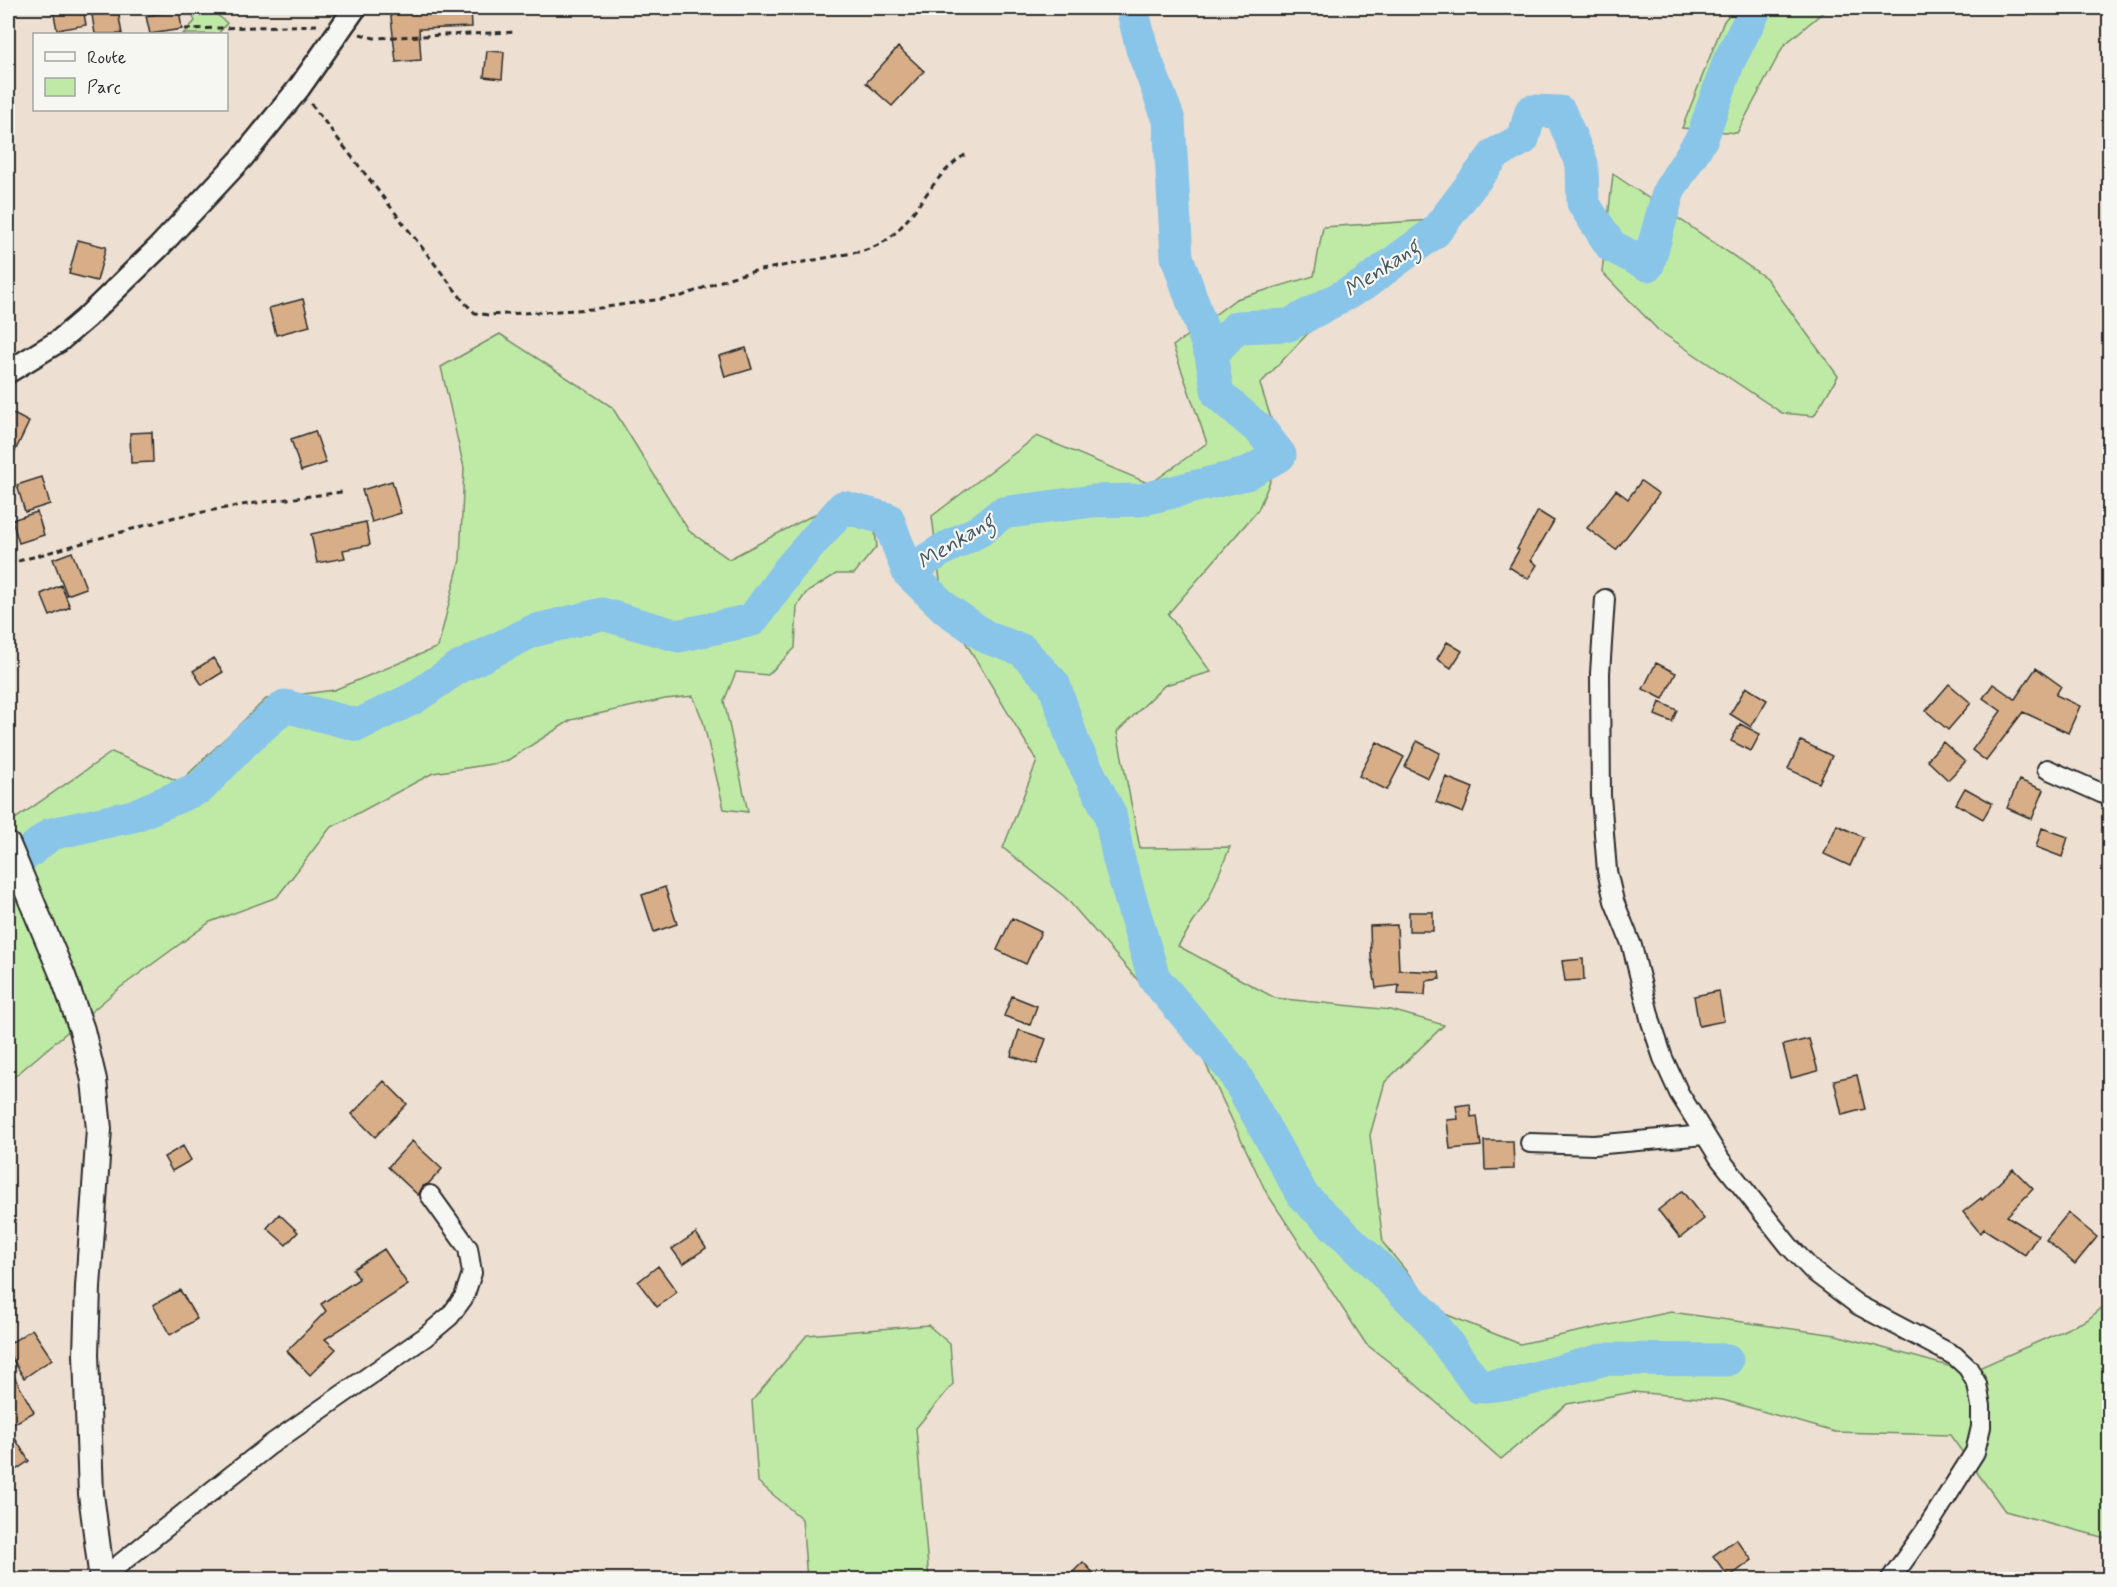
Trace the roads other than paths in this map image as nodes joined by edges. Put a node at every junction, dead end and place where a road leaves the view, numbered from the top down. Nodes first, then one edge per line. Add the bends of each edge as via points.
1 (349, 15) edge
2 (8, 372) edge
3 (1605, 598) dead end
4 (2047, 770) dead end
5 (2109, 797) edge
6 (8, 845) edge
7 (1704, 1135) junction
8 (1530, 1143) dead end
9 (430, 1195) dead end
10 (102, 1579) edge
11 (1890, 1580) edge

1 - 2 street via 299,88 242,158 158,248 59,341
3 - 7 street via 1600,674 1601,796 1607,871 1663,1058
4 - 5 street
6 - 10 main road via 63,976 94,1080 99,1129 86,1354 91,1494
7 - 8 street via 1593,1145
7 - 11 street via 1764,1215 1813,1271 1858,1305 1955,1356 1977,1384 1981,1427 1975,1452
9 - 10 street via 468,1248 472,1274 464,1297 450,1316 270,1445

